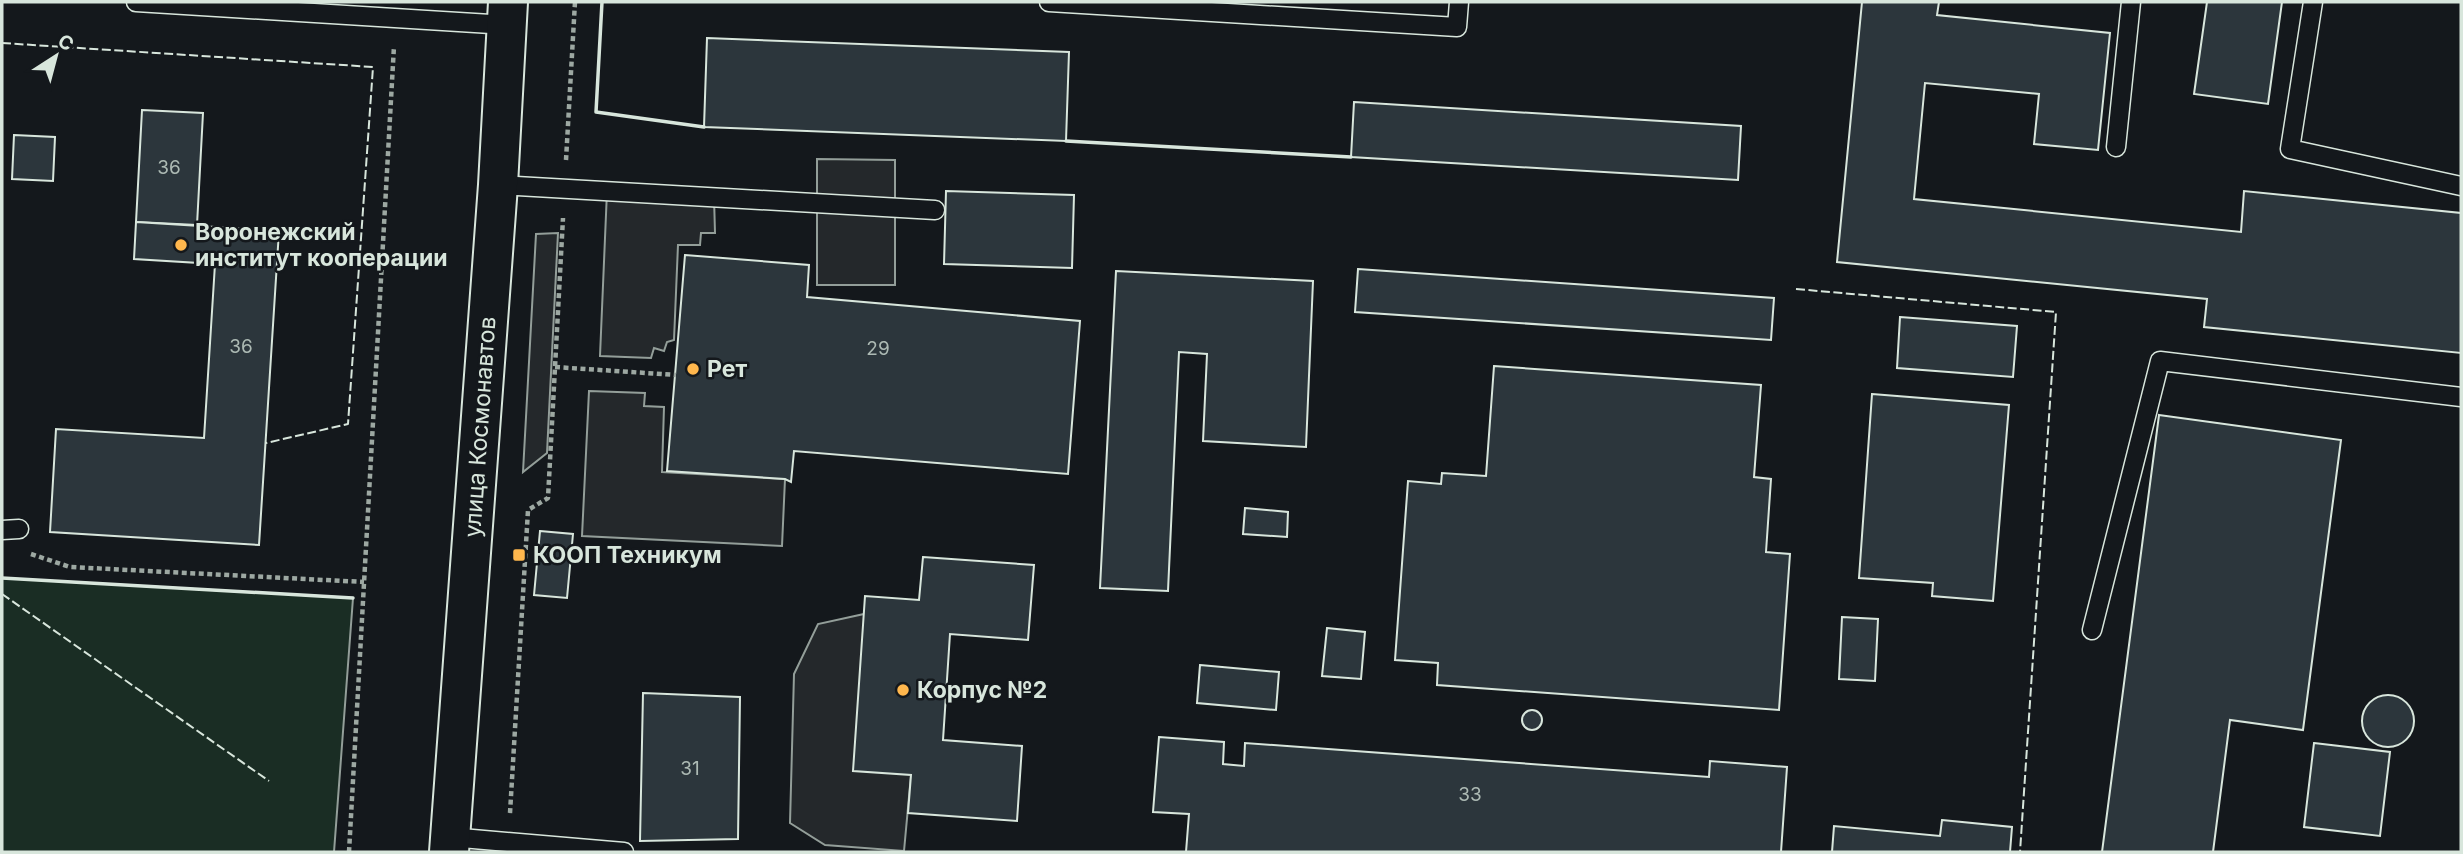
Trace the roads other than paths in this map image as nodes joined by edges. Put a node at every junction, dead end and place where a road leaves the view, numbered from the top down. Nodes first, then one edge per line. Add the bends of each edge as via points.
1 (136, 2) edge
2 (1049, 2) edge
3 (1459, 2) edge
4 (2130, 2) edge
5 (2313, 2) edge
6 (193, 3) edge
7 (508, 13) edge
8 (2116, 147) dead end
9 (498, 185) junction
10 (2461, 186) edge
11 (935, 210) dead end
12 (2461, 397) edge
13 (2092, 630) dead end
14 (449, 845) edge
15 (624, 852) edge

1 - 6 lane
2 - 3 lane via 1457,27
4 - 8 lane
5 - 10 lane via 2290,149
6 - 7 lane via 396,17
7 - 9 main road, улица Космонавтов
9 - 11 lane
9 - 14 main road, улица Космонавтов
12 - 13 lane via 2160,361
14 - 15 lane via 508,842

